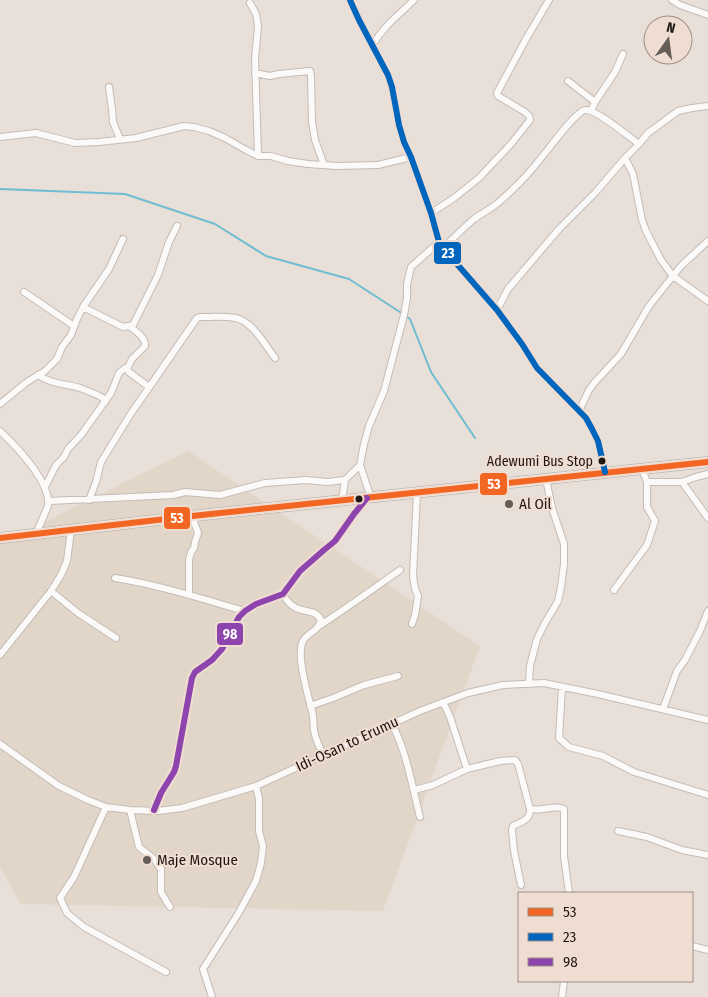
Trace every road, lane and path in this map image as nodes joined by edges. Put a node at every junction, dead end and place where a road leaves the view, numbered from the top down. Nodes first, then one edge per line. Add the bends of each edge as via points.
1 (350, 0) edge
2 (414, 0) edge
3 (549, 0) edge
4 (672, 0) edge
5 (250, 3) dead end
6 (708, 15) edge
7 (372, 46) junction
8 (623, 54) dead end
9 (255, 73) junction
10 (568, 82) dead end
11 (109, 87) dead end
12 (595, 102) junction
13 (708, 106) edge
14 (591, 111) junction
15 (0, 136) edge
16 (120, 139) junction
17 (639, 144) junction
18 (258, 156) junction
19 (411, 157) junction
20 (625, 158) junction
21 (324, 165) junction
22 (431, 213) junction
23 (177, 226) dead end
24 (123, 239) dead end
25 (708, 241) edge
26 (439, 242) junction
27 (443, 248) junction
28 (673, 276) junction
29 (24, 292) dead end
30 (708, 300) edge
31 (84, 307) junction
32 (497, 310) junction
33 (74, 326) junction
34 (129, 326) junction
35 (275, 358) dead end
36 (127, 369) junction
37 (38, 376) junction
38 (149, 387) junction
39 (105, 402) junction
40 (0, 404) edge
41 (579, 411) junction
42 (0, 431) edge
43 (708, 462) edge
44 (360, 465) junction
45 (642, 469) junction
46 (605, 472) junction
47 (708, 474) edge
48 (546, 479) junction
49 (345, 480) junction
50 (647, 482) junction
51 (682, 482) junction
52 (45, 487) junction
53 (417, 493) junction
54 (369, 498) junction
55 (89, 500) junction
56 (48, 501) junction
57 (342, 501) junction
58 (192, 516) junction
59 (708, 518) edge
60 (71, 530) junction
61 (36, 534) junction
62 (0, 538) edge
63 (400, 570) dead end
64 (115, 578) dead end
65 (614, 590) dead end
66 (51, 592) junction
67 (189, 594) junction
68 (283, 594) junction
69 (245, 610) junction
70 (708, 611) edge
71 (412, 624) dead end
72 (319, 626) junction
73 (116, 638) dead end
74 (0, 655) edge
75 (398, 676) dead end
76 (529, 684) junction
77 (562, 687) junction
78 (443, 702) junction
79 (310, 706) junction
80 (663, 709) junction
81 (708, 720) edge
82 (392, 724) junction
83 (0, 744) edge
84 (323, 756) junction
85 (467, 770) junction
86 (256, 786) junction
87 (414, 790) junction
88 (708, 795) edge
89 (106, 807) junction
90 (530, 809) junction
91 (130, 810) junction
92 (154, 810) junction
93 (420, 817) dead end
94 (618, 831) dead end
95 (708, 855) edge
96 (521, 885) dead end
97 (569, 892) edge
98 (170, 907) dead end
99 (693, 946) edge
100 (708, 950) edge
101 (166, 972) dead end
102 (564, 982) edge
103 (212, 997) edge
104 (562, 997) edge

1 - 7 street
2 - 7 street via 378,34
3 - 22 street via 497,93 525,112 530,120 479,178
4 - 6 street
5 - 9 street via 257,18
7 - 19 street via 388,75 399,125
8 - 12 street
9 - 18 street
9 - 21 street via 270,76 310,71 312,122
10 - 12 street
11 - 16 street via 113,122
12 - 14 street
13 - 17 street via 678,111 648,133
14 - 17 street
14 - 27 street via 581,112 524,177
15 - 16 street via 36,133 75,143
16 - 18 street via 177,127 194,127 225,138
17 - 20 street
18 - 21 street
19 - 21 street via 378,165
19 - 22 street
20 - 28 street via 633,174 646,231
20 - 32 street via 508,289
22 - 26 street
23 - 34 street via 136,321
24 - 31 street via 110,269
25 - 28 street
26 - 27 street
26 - 44 street via 411,267 402,324 384,392 369,426
27 - 32 street
28 - 30 street
28 - 41 street via 649,306 621,354 592,386
29 - 33 street
31 - 33 street
31 - 34 street
32 - 41 street via 537,368
33 - 37 street via 57,359
34 - 36 street via 146,342
35 - 38 street via 245,321 200,317
36 - 38 street
36 - 39 street via 119,373
37 - 39 street via 84,390
37 - 40 street
38 - 55 street via 102,462
39 - 52 street via 56,465
41 - 46 street via 598,441
42 - 52 street via 18,448
43 - 45 main road
44 - 49 street
44 - 54 street
45 - 46 main road
45 - 50 street
46 - 48 main road
47 - 51 street
48 - 53 main road
48 - 76 street via 564,544 564,564 558,600 537,639
49 - 55 street via 265,483 220,495 185,492
49 - 57 street
50 - 51 street
50 - 65 street via 647,507 655,521 647,545
51 - 59 street
52 - 56 street
53 - 54 main road
53 - 71 street via 413,576 418,596
54 - 57 main road
54 - 68 street via 335,541 300,571
55 - 56 street
56 - 61 street
57 - 58 main road
58 - 60 main road
58 - 67 street via 198,533 189,560
60 - 61 main road
60 - 66 street via 67,561
61 - 62 main road
63 - 72 street
64 - 67 street
66 - 73 street
66 - 74 street
67 - 69 street
68 - 69 street
68 - 72 street via 295,608 318,614
69 - 92 street via 222,649 192,678 176,766
70 - 80 street via 677,671
72 - 79 street via 306,637 301,653
75 - 79 street
76 - 77 street, Idi-Osan to Erumu
76 - 78 street, Idi-Osan to Erumu via 468,692
77 - 80 street, Idi-Osan to Erumu
77 - 88 street via 559,738 569,747
78 - 82 street, Idi-Osan to Erumu
78 - 85 street
79 - 84 street
80 - 81 street, Idi-Osan to Erumu
82 - 84 street, Idi-Osan to Erumu
82 - 87 street
83 - 89 street, Idi-Osan to Erumu via 59,786
84 - 86 street, Idi-Osan to Erumu
85 - 87 street
85 - 90 street via 515,760
86 - 92 street, Idi-Osan to Erumu via 182,808
86 - 103 street via 261,863 256,881 204,969
87 - 93 street
89 - 91 street, Idi-Osan to Erumu
89 - 101 street via 74,877 60,898 67,913 84,927
90 - 96 street via 527,819 513,826 512,830
90 - 97 street via 564,809 564,856
91 - 92 street, Idi-Osan to Erumu
91 - 98 street via 139,847 161,868 161,892
94 - 95 street
99 - 100 street
102 - 104 street

